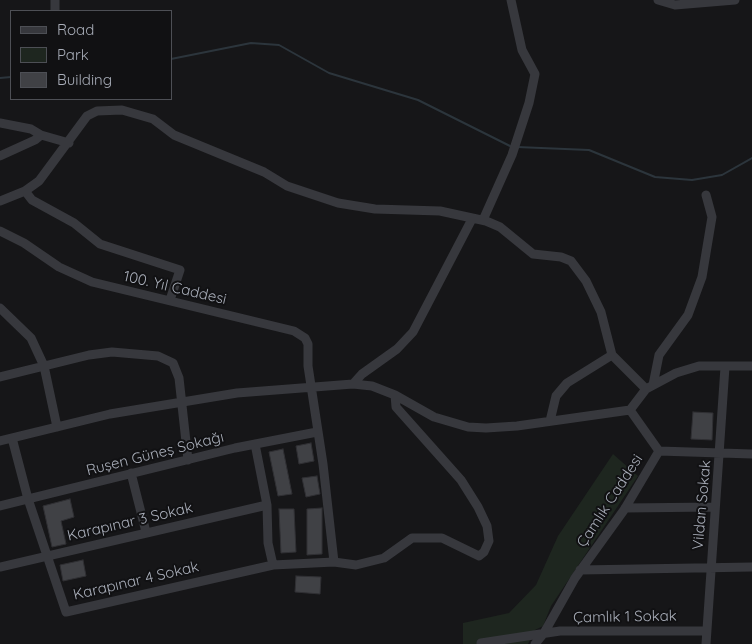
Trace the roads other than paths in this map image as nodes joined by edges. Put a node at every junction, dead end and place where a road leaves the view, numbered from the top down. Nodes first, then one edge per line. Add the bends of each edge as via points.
1 (511, 0) edge
2 (658, 0) edge
3 (735, 0) edge
4 (0, 123) edge
5 (40, 135) junction
6 (69, 143) junction
7 (0, 156) edge
8 (25, 191) junction
9 (706, 195) dead end
10 (0, 201) edge
11 (472, 219) junction
12 (483, 220) junction
13 (0, 231) edge
14 (170, 300) junction
15 (0, 308) edge
16 (612, 355) junction
17 (44, 366) junction
18 (752, 366) edge
19 (725, 367) junction
20 (0, 377) edge
21 (353, 384) junction
22 (310, 386) junction
23 (649, 387) junction
24 (395, 395) junction
25 (182, 403) junction
26 (630, 410) junction
27 (550, 421) junction
28 (57, 427) junction
29 (317, 432) junction
30 (12, 438) junction
31 (0, 441) edge
32 (254, 444) junction
33 (659, 451) junction
34 (720, 452) junction
35 (752, 454) edge
36 (188, 460) junction
37 (132, 473) junction
38 (28, 499) junction
39 (267, 505) junction
40 (0, 506) edge
41 (715, 507) junction
42 (625, 508) junction
43 (146, 532) junction
44 (46, 556) junction
45 (334, 562) junction
46 (272, 565) junction
47 (0, 567) edge
48 (752, 567) edge
49 (710, 568) junction
50 (580, 570) junction
51 (706, 631) junction
52 (544, 633) junction
53 (480, 643) edge
54 (535, 644) edge
55 (706, 644) edge

1 - 12 street via 522,50 535,74 512,155
2 - 3 street via 675,6
4 - 5 street via 31,129
5 - 6 street
5 - 7 street
6 - 8 street via 39,181
6 - 11 street via 87,116 97,110 122,110 153,119 174,135 264,172 287,186 338,203 375,210 440,210
8 - 10 street
8 - 14 street via 32,200 74,223 100,244 180,270
9 - 23 street via 712,217 702,277 688,315 659,355
11 - 12 street
11 - 21 street via 413,332
12 - 16 street via 500,227 533,254 571,261 586,281 601,312
13 - 14 street, 100. Yıl Caddesi via 59,267 92,282
14 - 22 street, 100. Yıl Caddesi via 301,334 308,344
15 - 17 street via 31,338
16 - 23 street
16 - 27 street via 567,383 556,396
17 - 20 street
17 - 25 street via 112,352 158,356 173,363 179,378
17 - 28 street
18 - 19 street
19 - 23 street via 699,366
19 - 34 street, Vildan Sokak
21 - 22 street
21 - 24 street via 372,386
22 - 25 street via 237,393
22 - 29 street, 100. Yıl Caddesi
23 - 26 street
24 - 27 street via 434,417 468,427
24 - 45 street, Karapınar 4 Sokak via 396,407 460,480 478,507 487,526 489,541 479,556 442,538 419,538 404,541 384,558 356,565
25 - 28 street via 110,414
25 - 36 street
26 - 27 street
26 - 33 street
28 - 30 street
29 - 32 street, Ruşen Güneş Sokağı
29 - 45 street, 100. Yıl Caddesi
30 - 31 street
30 - 38 street, Karapınar 4 Sokak
32 - 36 street, Ruşen Güneş Sokağı
32 - 39 street
33 - 34 street, Çamlık Caddesi
33 - 42 street, Çamlık Caddesi
34 - 35 street, Çamlık Caddesi
34 - 41 street, Vildan Sokak
36 - 37 street, Ruşen Güneş Sokağı
37 - 38 street, Ruşen Güneş Sokağı
37 - 43 street
38 - 40 street, Ruşen Güneş Sokağı
38 - 44 street, Karapınar 4 Sokak
39 - 43 street, Karapınar 3 Sokak
39 - 46 street
41 - 42 street
41 - 49 street, Vildan Sokak
42 - 50 street, Çamlık Caddesi
43 - 44 street, Karapınar 3 Sokak
44 - 46 street, Karapınar 4 Sokak via 66,612
44 - 47 street, Karapınar 3 Sokak
45 - 46 street, Karapınar 4 Sokak
48 - 49 street
49 - 50 street
49 - 51 street, Vildan Sokak
50 - 52 street, Çamlık Caddesi
51 - 52 street, Çamlık 1 Sokak via 655,629
51 - 55 street, Vildan Sokak
52 - 53 street, Çamlık 1 Sokak
52 - 54 street, Çamlık Caddesi

